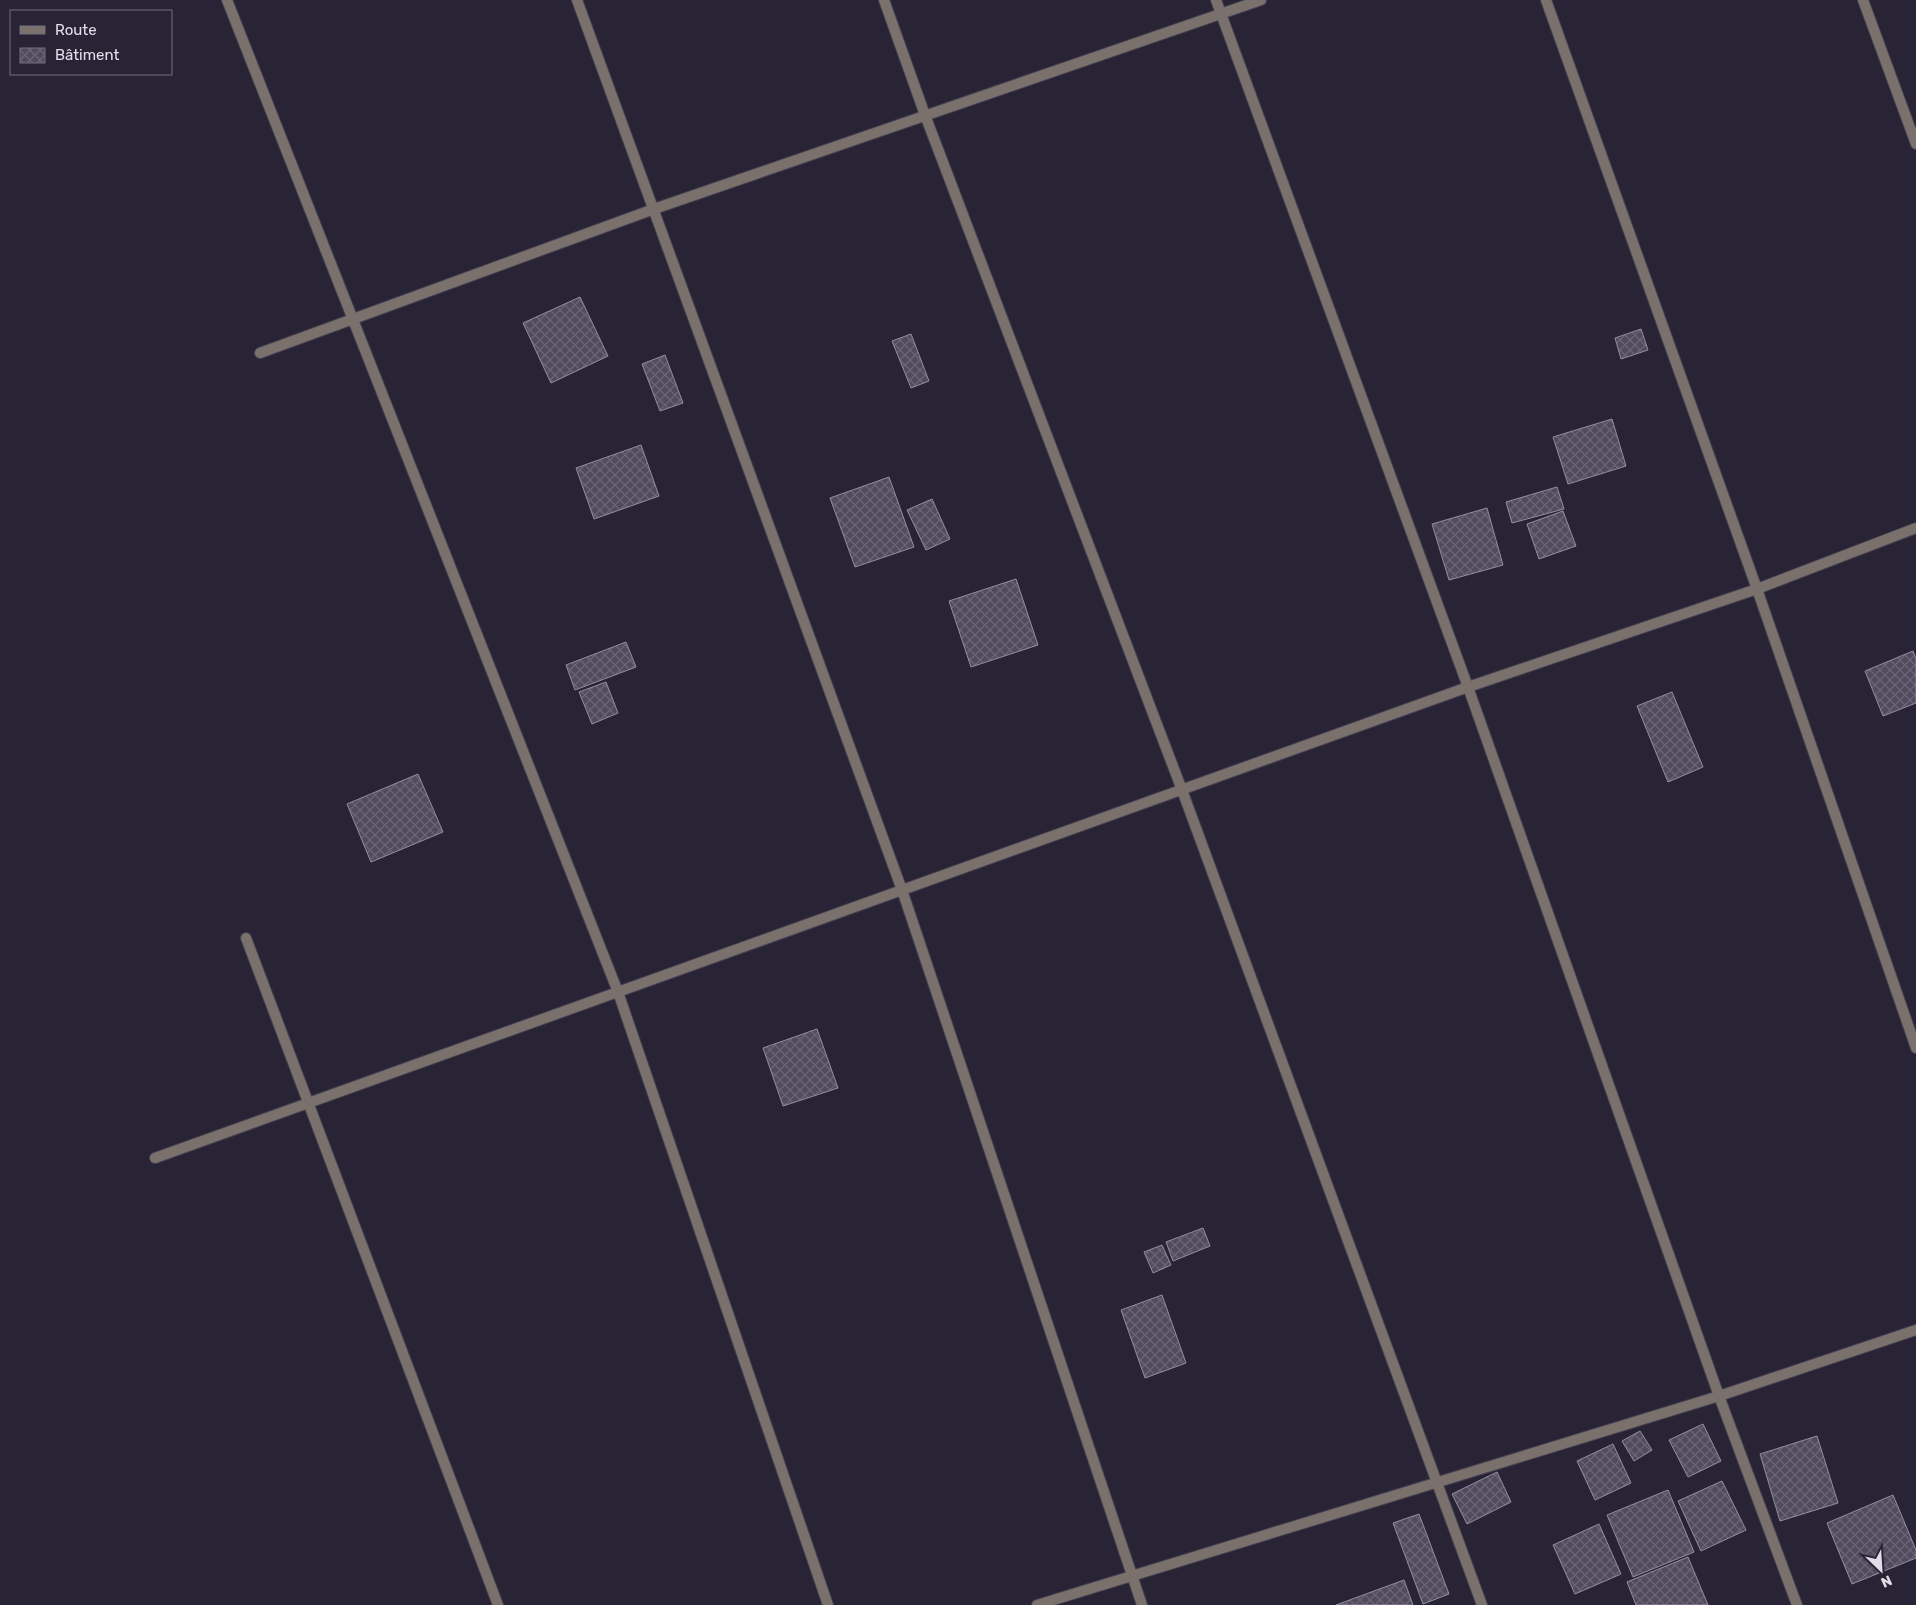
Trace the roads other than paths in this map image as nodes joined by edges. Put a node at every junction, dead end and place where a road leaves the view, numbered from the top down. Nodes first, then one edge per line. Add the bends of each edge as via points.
1 (227, 0) edge
2 (577, 0) edge
3 (884, 0) edge
4 (1216, 0) edge
5 (1261, 0) edge
6 (1546, 0) edge
7 (1863, 0) edge
8 (1220, 14) junction
9 (926, 115) junction
10 (1916, 144) edge
11 (654, 209) junction
12 (354, 318) junction
13 (260, 353) dead end
14 (1916, 528) edge
15 (1757, 589) junction
16 (1468, 688) junction
17 (1182, 790) junction
18 (902, 890) junction
19 (246, 938) dead end
20 (618, 992) junction
21 (1916, 1048) edge
22 (310, 1102) junction
23 (155, 1158) dead end
24 (1916, 1330) edge
25 (1720, 1396) junction
26 (1436, 1483) junction
27 (1132, 1577) junction
28 (498, 1605) edge
29 (828, 1605) edge
30 (1037, 1605) edge
31 (1142, 1605) edge
32 (1482, 1605) edge
33 (1797, 1605) edge

1 - 12 street
2 - 11 street
3 - 9 street
4 - 8 street
5 - 8 street
6 - 15 street
7 - 10 street
8 - 9 street
8 - 16 street
9 - 11 street
9 - 17 street
11 - 12 street
11 - 18 street
12 - 13 street
12 - 20 street
14 - 15 street
15 - 16 street
15 - 21 street
16 - 17 street
16 - 25 street
17 - 18 street
17 - 26 street
18 - 20 street
18 - 27 street
19 - 22 street
20 - 22 street
20 - 29 street
22 - 23 street
22 - 28 street
24 - 25 street
25 - 26 street
25 - 33 street
26 - 27 street
26 - 32 street
27 - 30 street
27 - 31 street

